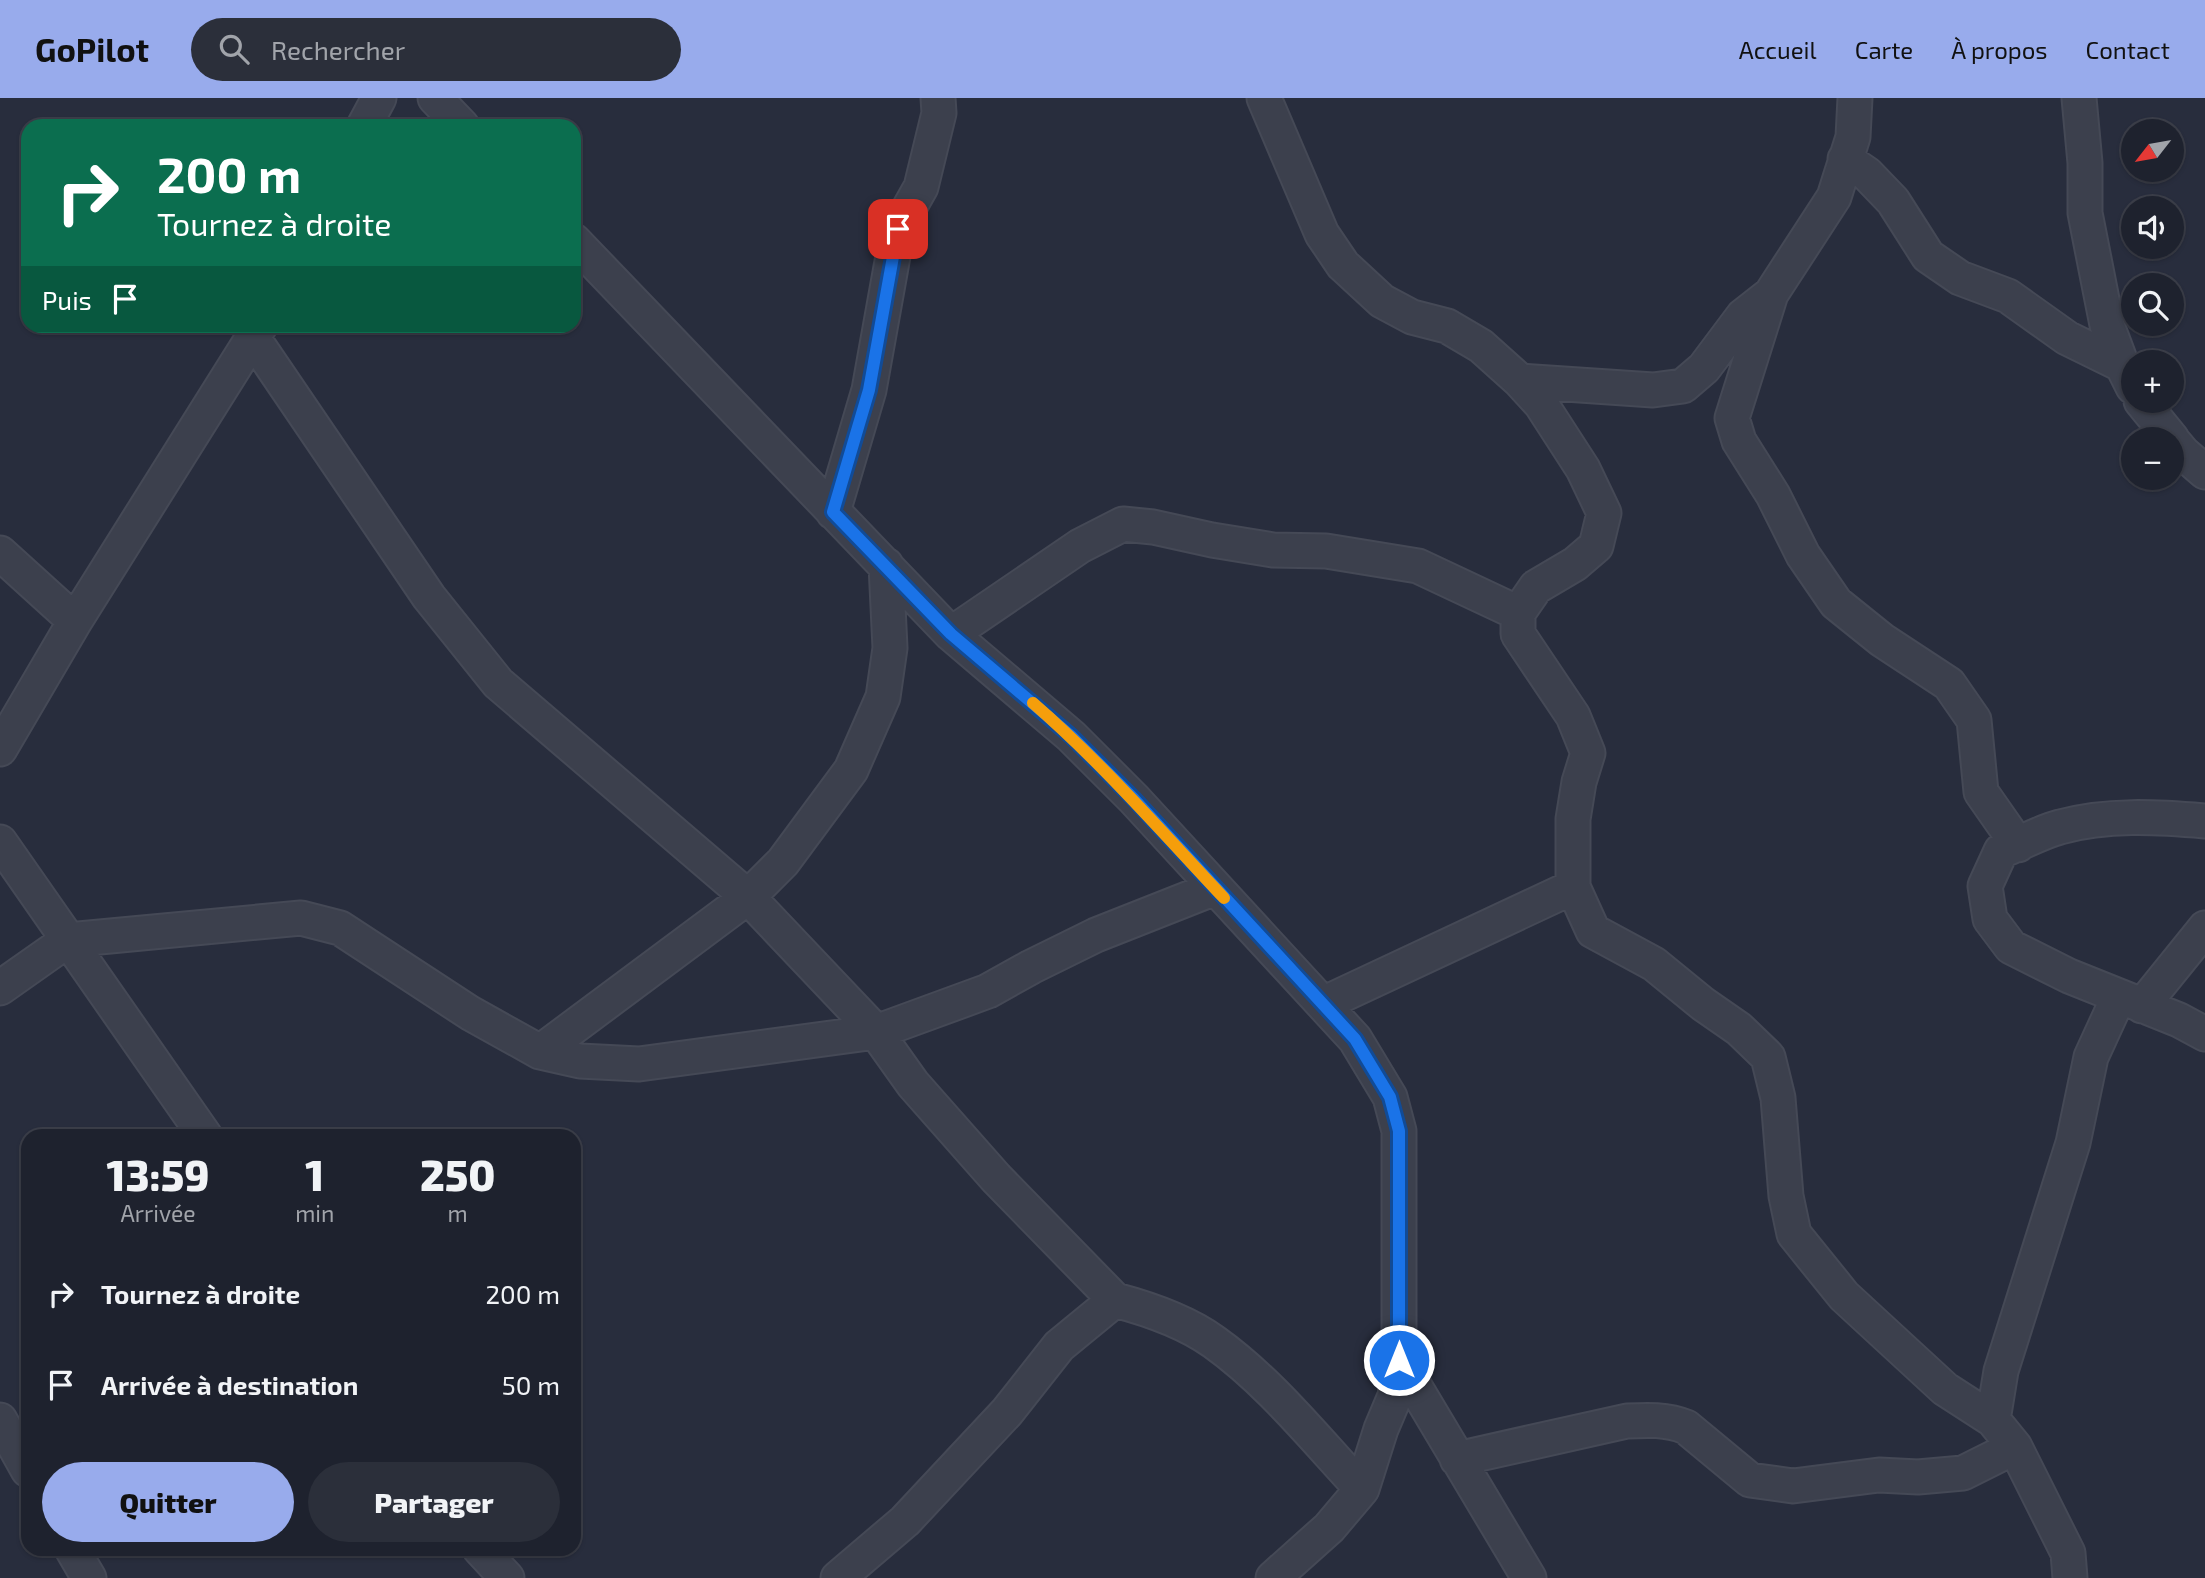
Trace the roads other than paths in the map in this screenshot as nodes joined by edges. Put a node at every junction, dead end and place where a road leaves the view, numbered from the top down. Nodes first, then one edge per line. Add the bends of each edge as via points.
1 (379, 98) edge
2 (435, 98) edge
3 (939, 98) edge
4 (1264, 98) edge
5 (1855, 98) edge
6 (2079, 98) edge
7 (368, 119) edge
8 (455, 119) edge
9 (1845, 159) junction
10 (581, 248) edge
11 (1771, 294) junction
12 (256, 333) edge
13 (258, 333) edge
14 (2121, 359) edge
15 (2121, 372) edge
16 (1520, 381) junction
17 (2151, 413) edge
18 (2162, 427) edge
19 (2184, 454) edge
20 (2205, 472) edge
21 (833, 512) junction
22 (0, 553) edge
23 (886, 565) junction
24 (1518, 613) junction
25 (75, 621) junction
26 (951, 634) junction
27 (0, 749) edge
28 (2205, 821) edge
29 (0, 842) edge
30 (2018, 845) junction
31 (1573, 887) junction
32 (1215, 888) junction
33 (748, 897) junction
34 (2205, 928) edge
35 (68, 940) junction
36 (0, 988) edge
37 (2131, 1001) junction
38 (1323, 1004) junction
39 (876, 1032) junction
40 (2205, 1034) edge
41 (540, 1052) junction
42 (200, 1129) edge
43 (1115, 1300) junction
44 (1399, 1360) junction
45 (0, 1420) edge
46 (1993, 1420) junction
47 (2015, 1447) junction
48 (21, 1458) edge
49 (1457, 1459) junction
50 (1362, 1489) junction
51 (76, 1556) edge
52 (487, 1556) edge
53 (89, 1578) edge
54 (507, 1578) edge
55 (838, 1578) edge
56 (1273, 1578) edge
57 (1529, 1578) edge
58 (2070, 1578) edge

1 - 7 street
2 - 8 street
3 - 21 street via 921,187 898,229 869,390
4 - 16 street via 1322,234 1343,265 1382,300 1412,317 1447,326 1480,346
5 - 9 street via 1853,136
6 - 14 street via 2085,213 2107,325
9 - 11 street via 1834,197
9 - 15 street via 1893,201 1928,256 1960,278 2008,296
10 - 21 street
11 - 16 street via 1743,316 1704,368 1683,386 1641,389
11 - 30 street via 1732,418 1739,441 1803,555 1836,603 1949,684 1974,720 1981,792
12 - 25 street
13 - 33 street via 429,597 498,684
16 - 24 street via 1541,404 1583,469 1604,513 1596,546 1536,587
17 - 18 street
19 - 20 street
21 - 23 street
22 - 25 street
23 - 26 street
23 - 33 street via 890,648 883,697 851,771 783,862
24 - 26 street via 1418,566 1326,551 1273,550 1123,524 1080,546
24 - 31 street via 1518,634 1573,716 1588,753 1573,819
25 - 27 street
26 - 32 street via 1071,736
28 - 30 street via 2095,820 2059,827
29 - 35 street
30 - 37 street via 2001,851 1985,886 1990,919 2011,947
31 - 38 street
31 - 46 street via 1593,931 1654,964 1768,1057 1778,1098 1786,1196 1794,1234 1844,1296 1945,1389
32 - 38 street
32 - 39 street via 1096,935 988,991
33 - 39 street
33 - 41 street
34 - 37 street
35 - 36 street
35 - 41 street via 300,918 340,928 470,1013
35 - 42 street
37 - 40 street
37 - 46 street via 2091,1057 2073,1143 2001,1371
38 - 44 street via 1355,1039 1390,1097 1399,1131
39 - 41 street via 639,1064 580,1061
39 - 43 street via 913,1084 996,1178
43 - 50 street via 1212,1340 1252,1372
43 - 55 street via 1059,1346 1007,1412 905,1521
44 - 49 street
44 - 50 street via 1395,1396
45 - 48 street
46 - 47 street
47 - 49 street via 1963,1473 1879,1475 1793,1486 1750,1480 1685,1427 1649,1420
47 - 58 street via 2068,1553
49 - 57 street
50 - 56 street via 1329,1528
51 - 53 street
52 - 54 street

